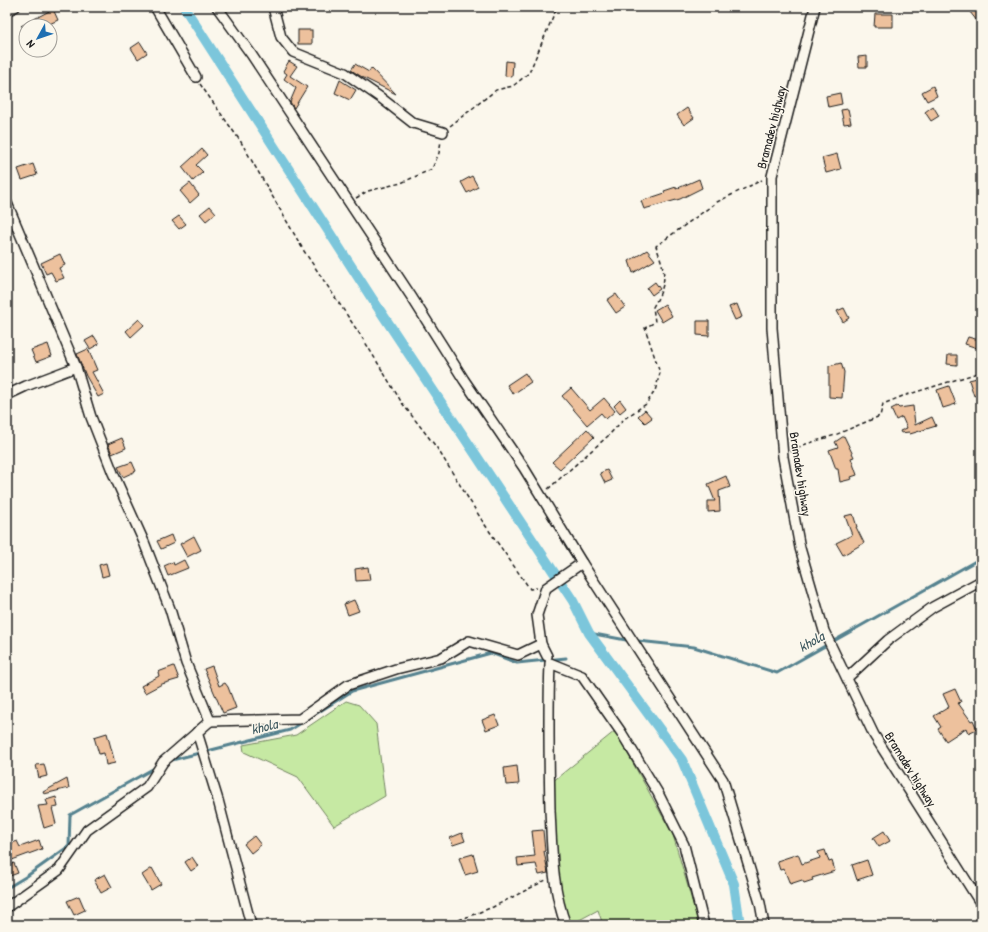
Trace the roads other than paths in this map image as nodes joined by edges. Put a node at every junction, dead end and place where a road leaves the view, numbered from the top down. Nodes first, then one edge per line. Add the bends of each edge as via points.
1 (15, 7) edge
2 (155, 7) edge
3 (217, 7) edge
4 (272, 7) edge
5 (815, 7) edge
6 (7, 11) edge
7 (196, 77) road end
8 (443, 132) road end
9 (7, 203) edge
10 (76, 367) junction
11 (7, 395) edge
12 (582, 563) junction
13 (981, 581) edge
14 (541, 644) junction
15 (547, 656) dead end
16 (847, 678) junction
17 (210, 721) junction
18 (197, 732) junction
19 (981, 904) edge
20 (7, 907) edge
21 (251, 925) edge
22 (566, 925) edge
23 (704, 925) edge
24 (764, 925) edge

1 - 6 street
2 - 7 street
3 - 12 street via 349,201
4 - 8 street via 282,36 293,52 345,73 413,123
5 - 16 street, Bramadev highway via 772,176 772,328 783,457 800,548 824,631
9 - 10 street
10 - 11 street
10 - 17 street via 91,417 144,542 170,609 186,663
12 - 14 street via 546,588 537,615
12 - 24 street via 723,780 760,903
13 - 16 street via 927,612 888,640
14 - 15 street
14 - 17 street via 518,655 469,641 441,658 348,685 300,718
16 - 19 street, Bramadev highway via 874,735
17 - 18 street
18 - 20 street via 163,762 148,787 87,830 59,870
18 - 21 street
22 - 23 street via 560,910 552,853 549,774 550,663 582,676 621,732 658,793 684,845

